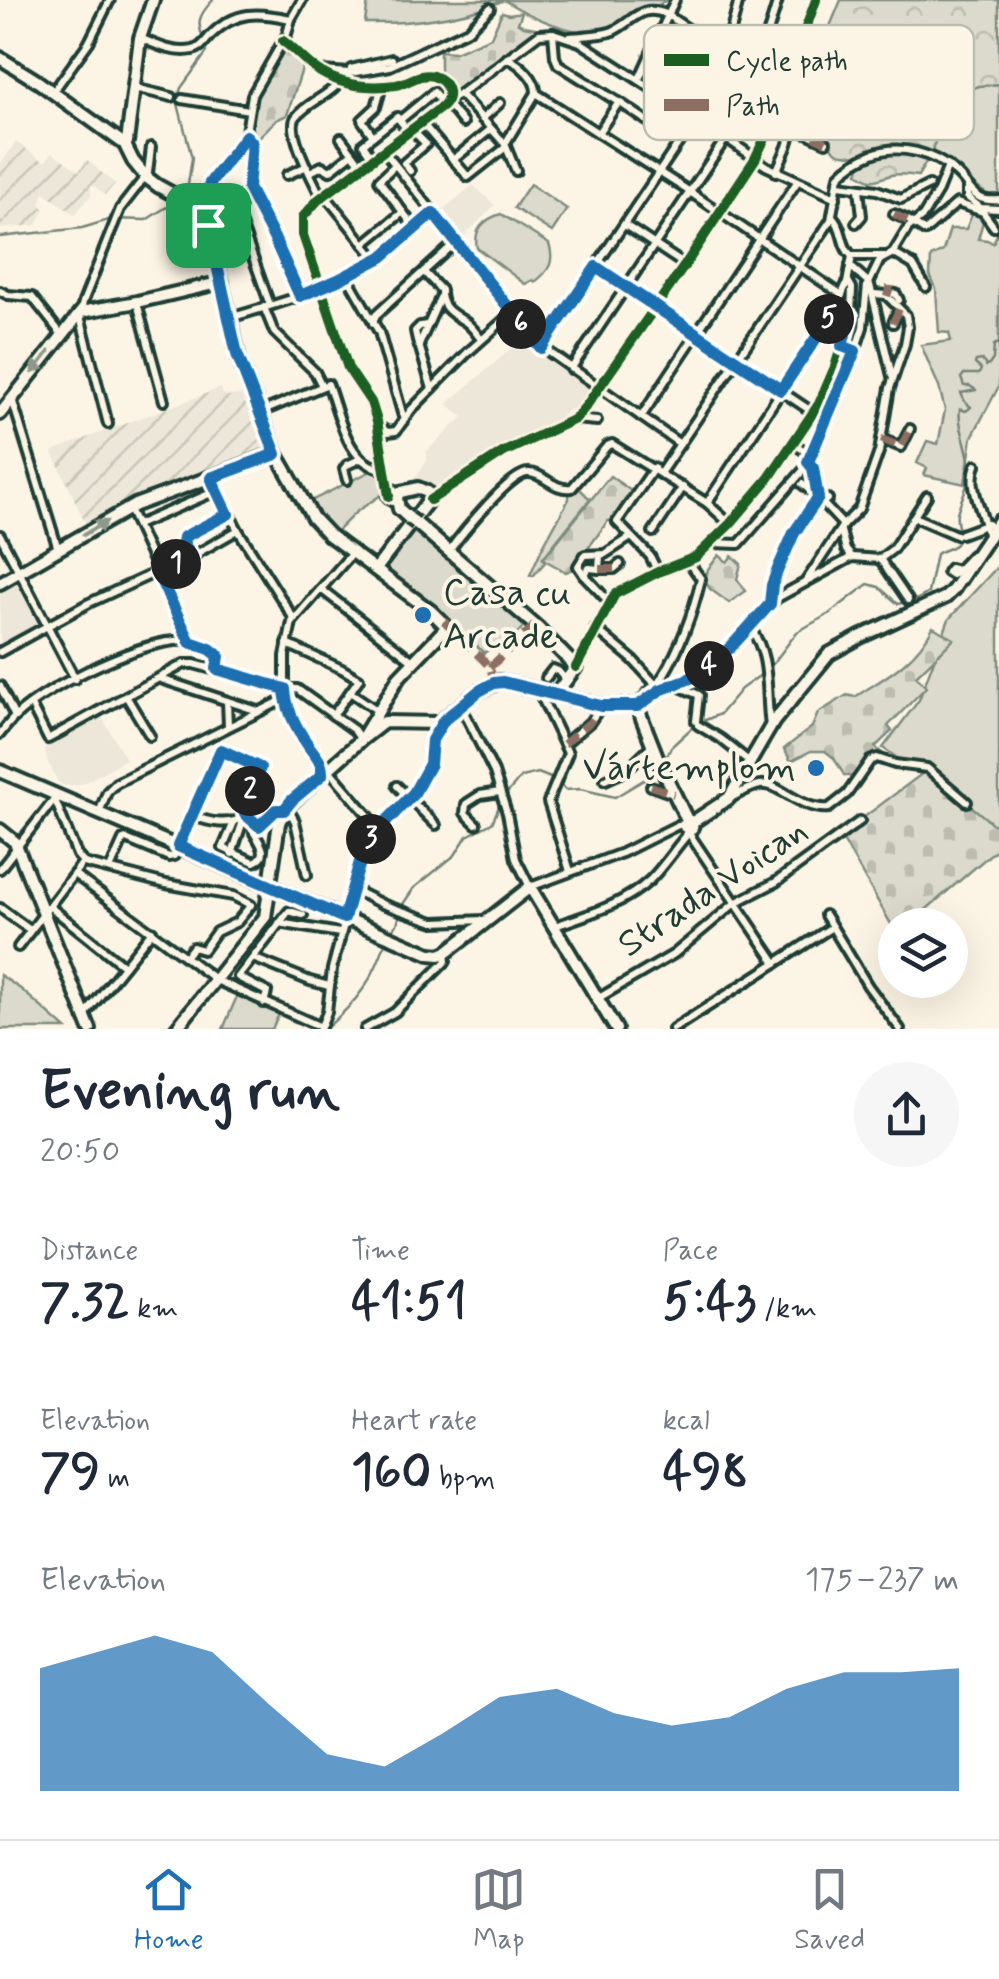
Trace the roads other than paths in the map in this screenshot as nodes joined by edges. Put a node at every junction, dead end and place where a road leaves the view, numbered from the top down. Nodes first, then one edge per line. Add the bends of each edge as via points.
1 (110, 0) edge
2 (154, 0) edge
3 (302, 0) edge
4 (675, 0) edge
5 (739, 0) edge
6 (778, 0) edge
7 (816, 0) edge
8 (490, 8) dead end
9 (667, 16) junction
10 (291, 22) junction
11 (663, 25) edge
12 (680, 25) edge
13 (732, 25) edge
14 (770, 25) edge
15 (807, 25) edge
16 (553, 32) junction
17 (140, 38) junction
18 (570, 38) junction
19 (286, 43) junction
20 (0, 58) edge
21 (392, 58) dead end
22 (506, 58) junction
23 (644, 69) edge
24 (317, 70) junction
25 (639, 80) junction
26 (340, 82) junction
27 (644, 83) edge
28 (382, 86) junction
29 (134, 88) junction
30 (53, 92) junction
31 (536, 93) junction
32 (460, 94) junction
33 (172, 96) dead end
34 (182, 99) dead end
35 (619, 102) junction
36 (446, 103) junction
37 (500, 103) dead end
38 (248, 110) junction
39 (644, 118) edge
40 (482, 119) junction
41 (400, 120) junction
42 (422, 124) junction
43 (464, 124) dead end
44 (491, 129) junction
45 (412, 132) junction
46 (598, 133) junction
47 (246, 136) junction
48 (373, 136) junction
49 (341, 138) dead end
50 (680, 140) edge
51 (725, 140) edge
52 (729, 140) edge
53 (764, 140) edge
54 (789, 140) edge
55 (822, 140) edge
56 (826, 142) dead end
57 (125, 144) junction
58 (426, 144) junction
59 (505, 146) junction
60 (152, 147) dead end
61 (436, 150) dead end
62 (385, 152) junction
63 (350, 155) dead end
64 (374, 159) junction
65 (755, 159) junction
66 (454, 160) junction
67 (394, 165) junction
68 (948, 166) junction
69 (362, 167) junction
70 (308, 169) junction
71 (410, 170) dead end
72 (516, 171) dead end
73 (658, 171) junction
74 (776, 172) junction
75 (286, 175) dead end
76 (146, 177) junction
77 (943, 178) junction
78 (798, 182) junction
79 (838, 185) junction
80 (930, 185) dead end
81 (966, 185) junction
82 (248, 188) junction
83 (859, 188) junction
84 (690, 191) junction
85 (323, 196) junction
86 (836, 198) junction
87 (999, 200) edge
88 (999, 209) edge
89 (981, 210) junction
90 (720, 211) junction
91 (404, 212) junction
92 (433, 213) junction
93 (894, 214) dead end
94 (833, 216) junction
95 (856, 223) dead end
96 (913, 224) junction
97 (208, 225) junction
98 (625, 225) junction
99 (414, 227) junction
100 (994, 227) dead end
101 (759, 238) junction
102 (456, 242) junction
103 (364, 244) junction
104 (655, 245) junction
105 (889, 255) junction
106 (852, 256) junction
107 (377, 260) junction
108 (799, 265) junction
109 (684, 266) junction
110 (850, 266) junction
111 (596, 267) junction
112 (424, 272) junction
113 (346, 276) junction
114 (848, 281) junction
115 (222, 282) junction
116 (868, 283) junction
117 (626, 287) junction
118 (926, 287) dead end
119 (321, 288) junction
120 (0, 291) edge
121 (874, 294) junction
122 (842, 295) junction
123 (300, 296) junction
124 (440, 298) junction
125 (137, 302) junction
126 (899, 305) junction
127 (267, 306) junction
128 (656, 306) junction
129 (835, 310) junction
130 (81, 312) junction
131 (512, 313) junction
132 (850, 316) junction
133 (229, 318) junction
134 (373, 318) junction
135 (893, 322) dead end
136 (696, 334) junction
137 (62, 335) junction
138 (482, 339) junction
139 (842, 346) junction
140 (541, 348) junction
141 (855, 351) junction
142 (736, 359) junction
143 (571, 368) junction
144 (892, 377) junction
145 (325, 385) junction
146 (600, 388) junction
147 (432, 389) junction
148 (781, 390) junction
149 (12, 399) junction
150 (399, 400) junction
151 (164, 402) dead end
152 (411, 410) junction
153 (260, 412) junction
154 (814, 413) junction
155 (0, 414) edge
156 (641, 416) junction
157 (575, 419) junction
158 (404, 420) junction
159 (597, 421) dead end
160 (108, 424) dead end
161 (378, 426) junction
162 (910, 429) dead end
163 (881, 440) junction
164 (680, 444) junction
165 (794, 444) junction
166 (276, 454) junction
167 (810, 458) junction
168 (360, 459) junction
169 (976, 464) dead end
170 (658, 470) junction
171 (385, 474) junction
172 (211, 478) junction
173 (346, 480) dead end
174 (802, 484) dead end
175 (683, 486) junction
176 (216, 491) junction
177 (397, 494) junction
178 (927, 496) dead end
179 (821, 498) junction
180 (430, 500) junction
181 (707, 503) junction
182 (129, 508) junction
183 (228, 514) junction
184 (914, 517) junction
185 (999, 521) edge
186 (730, 524) junction
187 (137, 526) junction
188 (986, 526) junction
189 (842, 528) junction
190 (238, 530) junction
191 (653, 532) dead end
192 (0, 535) edge
193 (630, 537) junction
194 (987, 539) junction
195 (711, 543) junction
196 (58, 550) junction
197 (448, 551) junction
198 (352, 552) junction
199 (977, 554) junction
200 (600, 555) junction
201 (191, 556) junction
202 (852, 557) junction
203 (880, 559) junction
204 (688, 561) junction
205 (620, 564) dead end
206 (599, 569) junction
207 (376, 570) junction
208 (957, 570) dead end
209 (19, 572) junction
210 (157, 572) junction
211 (658, 572) junction
212 (584, 575) junction
213 (806, 581) junction
214 (0, 582) edge
215 (321, 589) junction
216 (908, 600) dead end
217 (609, 602) junction
218 (770, 604) junction
219 (294, 619) junction
220 (46, 626) junction
221 (595, 628) junction
222 (750, 628) junction
223 (190, 642) junction
224 (287, 644) junction
225 (0, 652) edge
226 (414, 661) junction
227 (576, 667) junction
228 (217, 669) junction
229 (75, 678) junction
230 (160, 678) junction
231 (546, 678) dead end
232 (567, 681) junction
233 (676, 685) junction
234 (0, 686) edge
235 (658, 688) junction
236 (285, 689) junction
237 (350, 692) junction
238 (545, 694) junction
239 (126, 696) junction
240 (285, 699) junction
241 (227, 701) junction
242 (30, 704) junction
243 (639, 705) junction
244 (461, 706) junction
245 (601, 706) junction
246 (378, 711) junction
247 (259, 712) junction
248 (15, 713) junction
249 (333, 715) junction
250 (444, 720) junction
251 (384, 722) junction
252 (228, 726) junction
253 (770, 727) junction
254 (0, 734) edge
255 (150, 736) dead end
256 (361, 740) junction
257 (564, 744) junction
258 (652, 745) junction
259 (750, 763) junction
260 (324, 768) junction
261 (0, 771) edge
262 (605, 780) dead end
263 (397, 786) dead end
264 (651, 786) dead end
265 (741, 788) junction
266 (674, 794) junction
267 (56, 798) junction
268 (411, 798) junction
269 (502, 798) junction
270 (967, 802) dead end
271 (284, 810) junction
272 (99, 813) junction
273 (192, 815) junction
274 (245, 816) junction
275 (275, 819) junction
276 (234, 822) junction
277 (860, 822) dead end
278 (476, 824) dead end
279 (436, 825) dead end
280 (688, 825) junction
281 (259, 826) junction
282 (379, 828) junction
283 (0, 830) edge
284 (178, 846) junction
285 (17, 848) junction
286 (236, 855) junction
287 (83, 862) junction
288 (273, 865) junction
289 (0, 869) edge
290 (110, 869) junction
291 (234, 870) junction
292 (570, 871) junction
293 (74, 874) junction
294 (246, 874) junction
295 (307, 875) dead end
296 (259, 880) junction
297 (271, 885) junction
298 (530, 886) junction
299 (352, 889) junction
300 (285, 891) junction
301 (299, 898) junction
302 (269, 900) junction
303 (735, 904) junction
304 (46, 910) junction
305 (1, 912) edge
306 (303, 915) dead end
307 (825, 915) dead end
308 (344, 918) junction
309 (262, 922) junction
310 (280, 923) junction
311 (470, 926) junction
312 (555, 926) junction
313 (832, 927) junction
314 (30, 930) junction
315 (152, 930) junction
316 (340, 932) junction
317 (18, 947) dead end
318 (445, 953) junction
319 (186, 956) junction
320 (253, 958) junction
321 (776, 964) junction
322 (124, 966) junction
323 (216, 980) junction
324 (329, 986) junction
325 (597, 999) junction
326 (264, 1003) junction
327 (84, 1016) junction
328 (687, 1025) edge
329 (320, 1028) edge
330 (90, 1029) edge
331 (176, 1029) edge
332 (365, 1029) edge
333 (616, 1029) edge
334 (673, 1029) edge
335 (900, 1029) edge

1 - 30 street
2 - 17 main road
3 - 10 street
4 - 9 street
5 - 13 street
6 - 14 street
7 - 15 street
8 - 24 street via 468,30 390,66
9 - 11 street
9 - 12 street
9 - 18 street via 652,10 613,31
10 - 17 street via 238,16 194,50
10 - 19 street
16 - 18 street
16 - 22 street
16 - 35 street via 558,64
17 - 29 main road
18 - 25 street
19 - 24 street
19 - 38 street
20 - 30 main road
21 - 24 street
22 - 31 street via 533,80
22 - 32 street
23 - 25 street
24 - 26 street
25 - 27 street
26 - 28 street
26 - 70 street via 294,120
28 - 36 street via 431,76 447,88
28 - 48 street via 376,107 362,120
29 - 33 street
29 - 57 main road
30 - 57 main road
31 - 46 street
31 - 59 street
32 - 36 street
32 - 40 street
34 - 38 street
35 - 39 street
35 - 46 street
36 - 41 street via 434,92
36 - 42 street
36 - 43 street
37 - 40 street
38 - 47 street
40 - 44 street
41 - 45 street
41 - 48 street
42 - 45 street
42 - 66 street
44 - 59 street
44 - 66 street
45 - 58 street
45 - 62 street
46 - 73 street
47 - 82 street via 252,143
47 - 97 street via 210,183
48 - 64 street via 363,144
49 - 69 street
50 - 73 street
51 - 84 street
52 - 65 street
53 - 65 street
54 - 74 street
55 - 56 street
57 - 76 main road
58 - 61 street
58 - 71 street via 404,163
59 - 66 street via 470,177
59 - 72 street
60 - 76 street
62 - 64 street
62 - 67 street
63 - 70 street via 330,171
64 - 69 street
65 - 74 street
65 - 90 street
67 - 91 street via 378,180
67 - 92 street
68 - 77 street
68 - 79 street via 892,148 847,168
68 - 81 street
69 - 85 street
70 - 75 street
70 - 85 street
73 - 84 street
73 - 98 street
74 - 78 street
76 - 97 main road via 198,210
76 - 130 street via 118,212
77 - 81 street
77 - 96 street
78 - 86 street
78 - 101 street
79 - 83 street
79 - 86 street
80 - 83 street via 901,199
81 - 87 street via 983,200
81 - 89 street via 967,197
82 - 123 street
82 - 127 street via 238,216
83 - 95 street via 862,216
84 - 90 street
84 - 104 street
85 - 103 street
85 - 119 street via 302,226
86 - 94 street
88 - 89 street
89 - 96 street via 957,202 926,231
89 - 100 street
90 - 101 street
90 - 109 street
91 - 99 street
91 - 103 street
92 - 99 street
92 - 102 street
93 - 96 street
94 - 106 street
94 - 108 street
96 - 105 street
97 - 115 main road
98 - 104 street
98 - 111 street
99 - 107 street
101 - 108 street
101 - 136 street
102 - 112 street
102 - 131 street
103 - 107 street
104 - 109 street
104 - 117 street
105 - 106 street
105 - 116 street
105 - 118 street via 912,265
106 - 110 street
107 - 113 street
108 - 122 street
108 - 142 street
109 - 128 street
110 - 114 street
110 - 116 street
111 - 117 street
111 - 140 street
112 - 124 street via 440,288
112 - 134 street
113 - 119 street
113 - 134 street
114 - 122 street
114 - 132 street
115 - 125 main road
115 - 133 main road
116 - 121 street
116 - 141 street
117 - 128 street
117 - 143 street
119 - 123 street
119 - 161 street via 348,368 369,397
120 - 137 street via 32,296
121 - 126 street via 889,292
121 - 144 street
122 - 129 street
123 - 127 street
124 - 138 street
124 - 147 street via 420,342
125 - 130 main road
125 - 151 street
126 - 135 street
126 - 144 street via 908,327
127 - 133 street
127 - 145 street via 274,332
128 - 136 street
128 - 146 street
129 - 132 street
129 - 148 street
130 - 137 main road
130 - 160 street
131 - 138 street
131 - 140 street
132 - 139 street
133 - 153 main road
134 - 150 street
136 - 142 street
136 - 156 street
137 -> 149 main road
138 - 147 street
139 - 141 street
139 - 154 street
140 - 143 street
141 - 167 street
142 - 148 street
142 - 164 street
143 - 146 street
144 - 163 street
145 - 153 street
145 - 168 street
146 - 156 street
146 - 157 street
147 - 152 street
148 - 154 street
148 - 181 street
149 - 155 main road
149 - 196 street
150 - 152 street
150 - 158 street
152 - 158 street
153 - 166 main road
154 - 165 street
156 - 164 street
157 - 159 street
157 - 180 street via 504,452
158 - 161 street via 394,432
161 - 171 street
162 - 163 street via 901,447
163 - 189 street via 864,501
164 - 170 street
165 - 167 street
165 - 186 street
166 - 172 main road
166 - 198 main road via 316,523
167 - 179 street
167 - 195 street via 738,544
168 - 171 street
168 - 173 street via 344,469
169 - 188 street via 973,486
170 - 175 street
170 - 193 street via 617,523
170 - 197 street via 612,444 572,488 521,475
171 - 177 street
172 - 176 street
172 - 182 main road
174 - 179 street
175 - 181 street
175 - 191 street
176 - 183 street
176 - 187 street
177 - 180 main road via 418,488
177 - 197 main road via 399,509
178 - 184 street
179 - 189 street
179 - 218 street via 794,533
180 - 207 main road
181 - 186 street
182 - 187 street
196 -> 182 main road
183 - 190 street
183 - 201 street via 184,537
184 - 188 street via 959,535
184 - 203 street
185 - 188 street
185 - 194 main road
186 - 195 street
187 - 210 street
188 - 194 street
189 - 202 street
189 - 213 street
190 - 201 street
190 - 219 street
192 - 209 street
193 - 200 street
193 - 211 street
194 - 199 main road
195 - 204 street
196 - 209 main road
197 - 227 main road
198 - 207 main road
198 - 215 street
199 - 208 street
199 - 253 main road via 946,597 829,654
200 - 206 street
200 - 212 street via 582,558
201 - 210 street
202 - 203 street
202 - 213 street
203 - 216 street
204 - 211 street
204 - 235 street via 700,584
205 - 206 street
206 - 212 street
207 - 226 main road via 446,625
209 - 214 main road
209 - 220 street
210 - 220 street
210 - 223 street
211 - 217 street
212 - 217 street
213 - 218 street
215 - 219 street
215 - 226 street
217 - 221 street
218 - 222 street
219 - 224 street
220 - 225 street
220 - 229 street
221 - 227 street
221 - 235 street
222 - 233 street
222 - 253 street via 766,672
223 - 228 street via 215,652
223 - 229 street via 133,650
224 - 236 street
224 - 237 street via 358,680
226 - 246 main road
227 - 232 main road
228 - 230 street via 187,664
228 - 236 street
229 - 242 street
230 - 239 street
230 - 241 street
231 - 232 street via 558,670
232 - 238 main road
233 - 235 street
233 - 259 street via 699,695 697,723
234 - 248 street
235 - 243 street
236 - 240 street
236 - 249 street via 297,689
237 - 246 street
237 - 249 street
238 - 244 main road via 500,682
238 - 245 main road
238 - 257 street
239 - 242 street via 48,739
239 - 255 street
240 - 247 street
240 - 260 street
241 - 247 street
241 - 252 street
242 - 248 street
243 - 245 main road
243 - 258 main road
244 - 250 main road
244 - 269 street
245 - 257 street
246 - 251 main road
246 - 256 main road
247 - 252 street
248 - 254 street
249 - 256 street
250 - 251 main road
250 - 268 street
251 - 256 main road
252 - 272 street via 112,785
253 - 259 main road
256 - 260 main road
257 - 292 street via 568,756 548,802
258 - 262 street
258 - 266 main road
259 - 265 main road
260 - 271 main road
260 - 282 street
261 - 267 main road
263 - 268 street
264 - 266 street
265 - 270 street via 769,785 805,806 829,808 877,758 928,768
265 - 280 main road
266 - 280 main road
267 - 272 main road
267 - 285 street
267 - 287 street
268 - 279 street
268 - 282 street
269 - 278 street via 480,795 466,804
269 - 298 street
271 - 275 main road
271 - 295 street via 296,821
272 - 284 main road
273 - 274 street via 223,750 260,768
273 - 276 street
273 - 284 street
274 - 276 street
274 - 281 street
274 - 286 street
275 - 281 street
275 - 288 main road
276 - 286 street via 223,847
277 - 303 street, Strada Voican
280 - 292 street
280 - 303 street
280 - 312 street via 686,836 633,893
281 - 286 street via 254,833 262,857 254,862
282 - 299 street
283 - 285 main road
284 - 290 street via 169,857 122,840
284 - 291 main road
285 - 289 street
285 - 304 main road
286 - 291 street
287 - 290 street
287 - 293 street
288 - 294 main road
288 - 297 main road
288 - 300 main road
290 - 319 street via 251,904 203,950 193,947
291 - 294 main road
292 - 298 street
293 - 304 street
293 - 315 street
294 - 296 main road
296 - 297 main road
296 - 302 main road
297 - 300 main road
297 - 302 main road
298 - 311 main road
298 - 312 main road
299 - 308 street
299 - 311 street via 436,923
300 - 301 main road
301 - 308 main road
301 - 309 main road via 280,900
302 - 309 main road
303 - 321 street
303 - 325 street, Strada Voican via 674,954
304 - 314 street
304 - 322 street
304 - 327 main road
305 - 314 street
306 - 310 street via 289,911
307 - 313 street
308 - 316 street
308 - 318 main road via 430,954
309 - 323 main road
310 - 316 street
310 - 320 street
311 - 318 main road
312 - 325 main road
313 - 321 street
313 - 335 street
314 - 317 street
315 - 319 street
315 - 322 street
316 - 324 street
318 - 332 street via 446,961 402,1006
319 - 323 street
320 - 324 street
320 - 326 street via 238,978 267,992
321 - 328 street
322 - 327 street
323 - 326 street
323 - 331 main road
324 - 329 street
325 - 333 main road
326 - 329 street
327 - 330 main road
328 - 334 street

